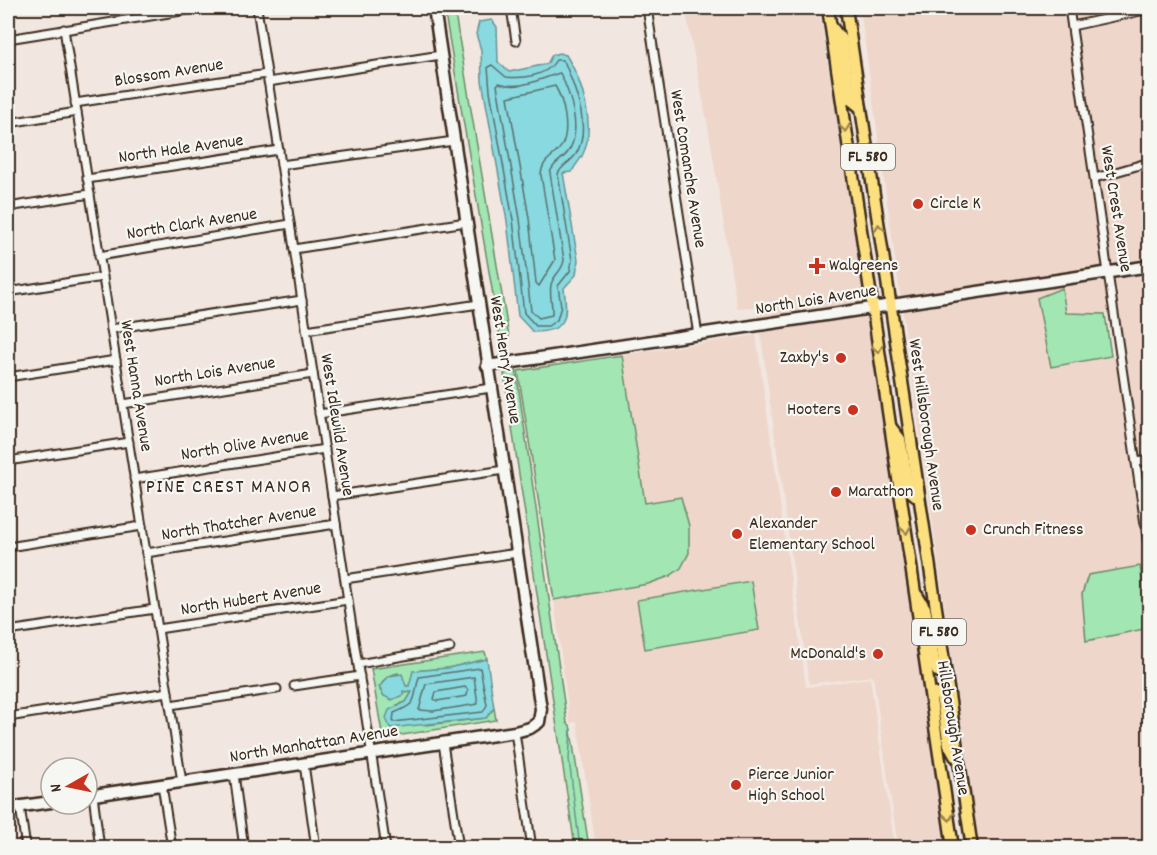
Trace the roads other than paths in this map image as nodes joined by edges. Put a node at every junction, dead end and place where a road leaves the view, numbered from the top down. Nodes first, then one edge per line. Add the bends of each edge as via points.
1 (200, 8) edge
2 (256, 8) edge
3 (434, 8) edge
4 (510, 8) edge
5 (647, 8) edge
6 (828, 8) edge
7 (840, 8) edge
8 (846, 8) edge
9 (1069, 8) edge
10 (1149, 9) edge
11 (830, 26) junction
12 (1072, 26) junction
13 (64, 29) junction
14 (850, 36) junction
15 (8, 39) edge
16 (516, 41) dead end
17 (441, 56) junction
18 (267, 78) junction
19 (75, 103) junction
20 (861, 108) junction
21 (77, 112) junction
22 (8, 123) edge
23 (454, 141) junction
24 (279, 150) junction
25 (1149, 162) edge
26 (281, 165) junction
27 (1095, 178) junction
28 (87, 179) junction
29 (90, 194) junction
30 (8, 207) edge
31 (466, 222) junction
32 (290, 224) junction
33 (294, 249) junction
34 (99, 256) junction
35 (1149, 266) edge
36 (1110, 273) junction
37 (103, 277) junction
38 (8, 292) edge
39 (302, 300) junction
40 (479, 304) junction
41 (890, 306) junction
42 (872, 309) junction
43 (111, 329) junction
44 (306, 330) junction
45 (698, 335) junction
46 (116, 360) junction
47 (488, 366) junction
48 (313, 374) junction
49 (8, 376) edge
50 (491, 388) junction
51 (123, 404) junction
52 (319, 414) junction
53 (890, 425) junction
54 (129, 442) junction
55 (325, 449) junction
56 (1149, 460) edge
57 (8, 461) edge
58 (1136, 462) junction
59 (504, 470) junction
60 (135, 479) junction
61 (332, 496) junction
62 (919, 498) junction
63 (901, 500) junction
64 (336, 524) junction
65 (142, 526) junction
66 (8, 547) edge
67 (146, 553) junction
68 (517, 553) junction
69 (1149, 558) edge
70 (345, 579) junction
71 (932, 583) junction
72 (915, 592) junction
73 (348, 600) junction
74 (155, 609) junction
75 (158, 629) junction
76 (8, 631) edge
77 (450, 648) dead end
78 (358, 664) junction
79 (946, 675) junction
80 (360, 676) junction
81 (294, 686) dead end
82 (277, 689) dead end
83 (168, 692) junction
84 (930, 692) junction
85 (170, 705) junction
86 (8, 717) edge
87 (540, 717) joint
88 (514, 732) junction
89 (444, 742) junction
90 (371, 753) junction
91 (304, 764) junction
92 (960, 764) junction
93 (234, 774) junction
94 (182, 782) junction
95 (162, 785) junction
96 (99, 795) edge
97 (39, 804) edge
98 (20, 807) junction
99 (8, 808) edge
100 (94, 816) edge
101 (26, 848) edge
102 (100, 848) edge
103 (172, 848) edge
104 (244, 848) edge
105 (316, 848) edge
106 (386, 848) edge
107 (459, 848) edge
108 (532, 848) edge
109 (953, 848) edge
110 (972, 848) edge

1 - 13 street
2 - 18 street, West Idlewild Avenue
3 - 17 street, West Henry Avenue
4 - 16 street
5 - 45 street, West Comanche Avenue
6 - 11 main road, Hillsborough Avenue / FL 580
7 - 14 main road
8 - 14 main road, West Hillsborough Avenue / FL 580
9 - 12 street, West Crest Avenue
10 - 12 street
11 - 20 main road via 841,39 850,99
11 -> 42 main road, Hillsborough Avenue / FL 580
12 - 27 street, West Crest Avenue
13 - 15 street
13 - 19 street, West Hanna Avenue
14 - 20 main road, West Hillsborough Avenue / FL 580
17 - 18 street, Blossom Avenue
17 - 23 street, West Henry Avenue
18 - 19 street, Blossom Avenue
18 - 24 street, West Idlewild Avenue
19 - 21 street, West Hanna Avenue
41 -> 20 main road, West Hillsborough Avenue / FL 580
21 - 22 street
21 - 28 street, West Hanna Avenue
23 - 26 street
23 - 31 street, West Henry Avenue
24 - 26 street, West Idlewild Avenue
24 - 28 street, North Hale Avenue
25 - 27 street
26 - 32 street, West Idlewild Avenue
27 - 36 street, West Crest Avenue
28 - 29 street, West Hanna Avenue
29 - 30 street
29 - 34 street, West Hanna Avenue
31 - 33 street
31 - 40 street, West Henry Avenue
32 - 33 street, West Idlewild Avenue
32 - 34 street, North Clark Avenue
33 - 39 street, West Idlewild Avenue
34 - 37 street, West Hanna Avenue
35 - 36 street, North Lois Avenue
36 - 41 street, North Lois Avenue
36 - 58 street, West Crest Avenue
37 - 38 street
37 - 43 street, West Hanna Avenue
39 - 43 street
39 - 44 street, West Idlewild Avenue
40 - 44 street
40 - 47 street, West Henry Avenue
41 - 42 street, North Lois Avenue
41 - 62 main road, West Hillsborough Avenue / FL 580
42 - 45 street, North Lois Avenue
42 -> 53 main road, Hillsborough Avenue / FL 580
43 - 46 street, West Hanna Avenue
44 - 48 street, West Idlewild Avenue
45 - 47 street, North Lois Avenue
46 - 49 street
46 - 51 street, West Hanna Avenue
47 - 50 street, West Henry Avenue
48 - 51 street, North Lois Avenue
48 - 52 street, West Idlewild Avenue
50 - 52 street
50 - 59 street, West Henry Avenue
51 - 54 street, West Hanna Avenue
52 - 55 street, West Idlewild Avenue
53 - 62 main road via 900,439 909,490
53 - 63 main road, Hillsborough Avenue / FL 580
54 - 57 street
54 - 60 street, West Hanna Avenue
55 - 60 street, North Olive Avenue
55 - 61 street, West Idlewild Avenue
56 - 58 street
58 - 69 street, West Crest Avenue
59 - 61 street, North Thatcher Avenue
59 - 68 street, West Henry Avenue
60 - 65 street, West Hanna Avenue
61 - 64 street, West Idlewild Avenue
62 - 71 main road, West Hillsborough Avenue / FL 580
63 - 71 main road via 915,519 924,575
63 -> 72 main road, Hillsborough Avenue / FL 580
64 - 67 street, North Thatcher Avenue
64 - 70 street, West Idlewild Avenue
65 - 66 street, North Thatcher Avenue
65 - 67 street, West Hanna Avenue
67 - 74 street, West Hanna Avenue
68 - 70 street, North Hubert Avenue
68 - 87 street, West Henry Avenue via 542,709
70 - 73 street, West Idlewild Avenue
71 - 79 main road, West Hillsborough Avenue / FL 580
72 - 79 main road via 925,609 935,667
72 - 84 main road, Hillsborough Avenue / FL 580
73 - 75 street, North Hubert Avenue
73 - 78 street, West Idlewild Avenue
74 - 75 street, West Hanna Avenue
74 - 76 street, North Hubert Avenue
75 - 83 street, West Hanna Avenue
77 - 78 street
78 - 80 street, West Idlewild Avenue
79 - 92 main road, West Hillsborough Avenue / FL 580
80 - 81 street
80 - 90 street, West Idlewild Avenue
82 - 85 street
83 - 85 street, West Hanna Avenue
83 - 86 street
84 - 92 main road via 941,696 949,745
84 -> 109 main road, Hillsborough Avenue / FL 580
85 - 94 street, West Hanna Avenue
87 - 88 street, North Manhattan Avenue via 530,728
88 - 89 street, North Manhattan Avenue
88 - 108 street
89 - 90 street, North Manhattan Avenue
89 - 107 street
90 - 91 street, North Manhattan Avenue
90 - 106 street, West Idlewild Avenue
91 - 93 street, North Manhattan Avenue
91 - 105 street
92 - 110 main road, West Hillsborough Avenue / FL 580
93 - 94 street, North Manhattan Avenue
93 - 104 street
94 - 95 street, North Manhattan Avenue
95 - 96 street, North Manhattan Avenue
95 - 103 street
97 - 98 street
98 - 99 street
98 - 101 street
100 - 102 street

